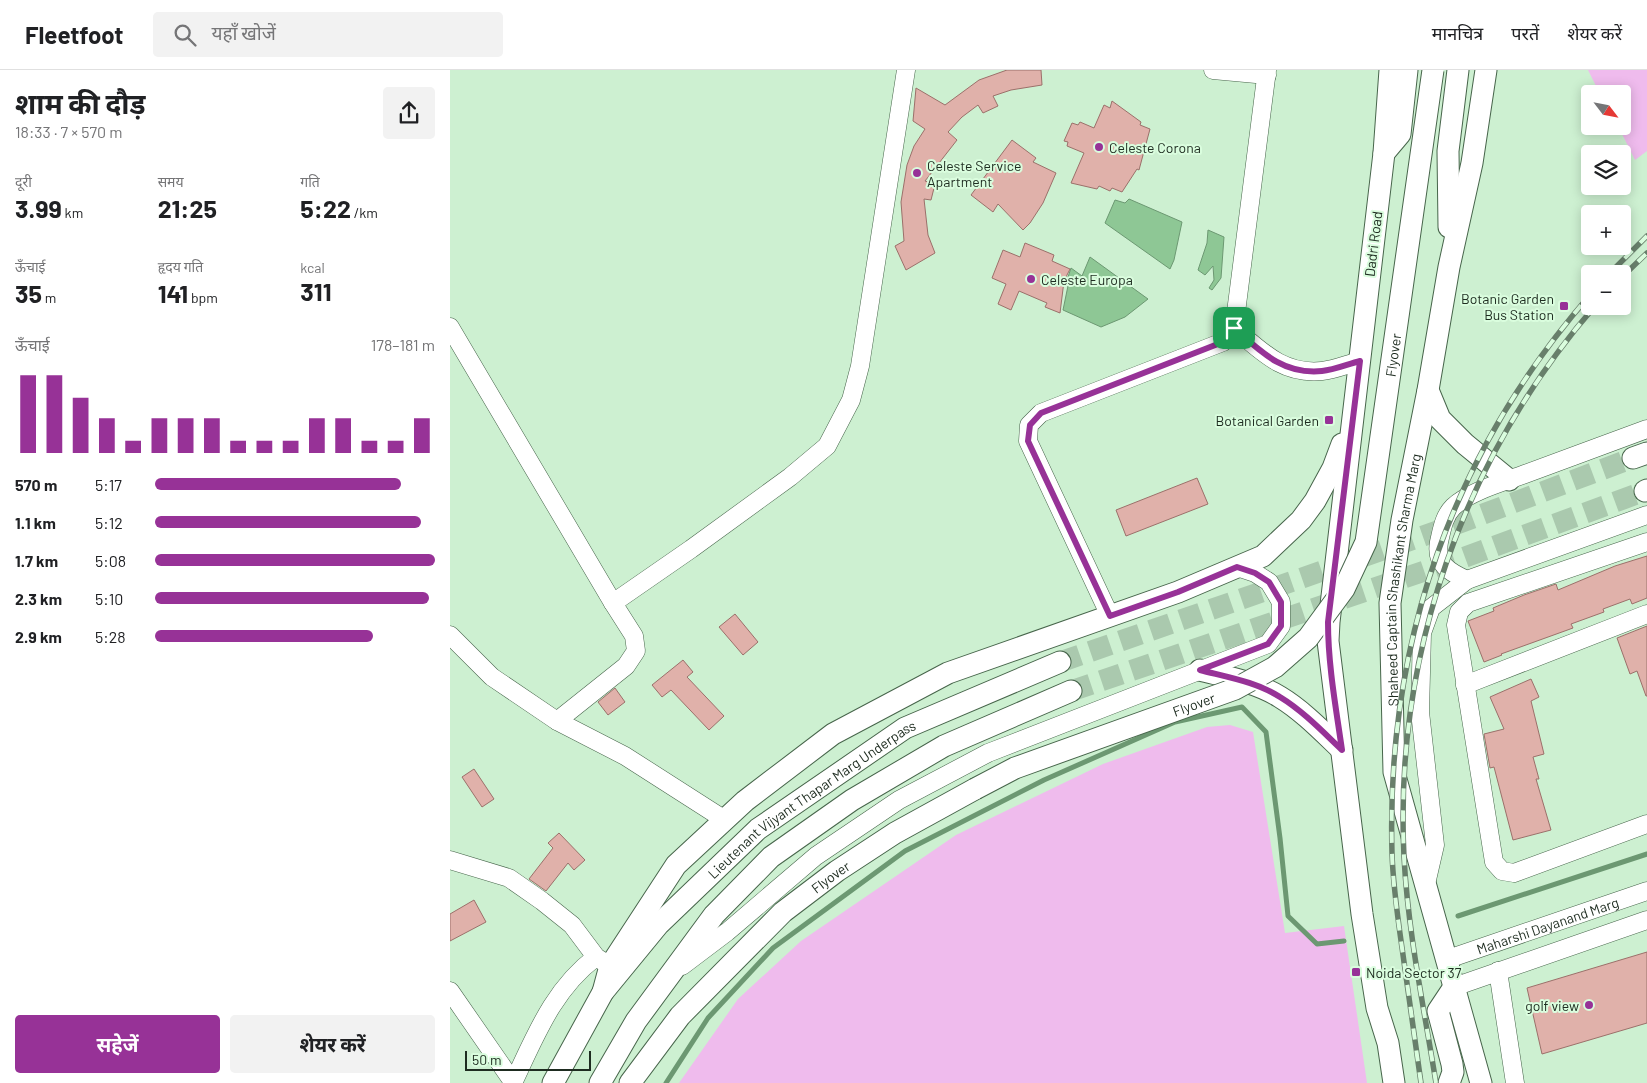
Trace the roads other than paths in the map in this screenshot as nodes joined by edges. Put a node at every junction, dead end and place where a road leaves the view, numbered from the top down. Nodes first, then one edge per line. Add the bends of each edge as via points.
1 (906, 70) edge
2 (1213, 70) edge
3 (1390, 70) edge
4 (1407, 70) edge
5 (1433, 70) edge
6 (1458, 70) edge
7 (1486, 70) edge
8 (1267, 73) edge
9 (1384, 153) junction
10 (1450, 267) junction
11 (450, 327) edge
12 (1234, 328) junction
13 (1360, 361) junction
14 (1428, 390) junction
15 (1352, 418) junction
16 (1647, 429) edge
17 (1509, 480) junction
18 (1647, 515) edge
19 (1647, 542) edge
20 (1237, 567) junction
21 (1467, 580) junction
22 (613, 603) junction
23 (1647, 614) edge
24 (1110, 616) junction
25 (450, 635) edge
26 (1060, 662) tunnel mouth
27 (1200, 670) junction
28 (1465, 685) junction
29 (1071, 692) tunnel mouth
30 (557, 721) junction
31 (1342, 750) junction
32 (724, 820) junction
33 (1647, 824) edge
34 (450, 860) edge
35 (1426, 884) junction
36 (1647, 891) edge
37 (1647, 920) edge
38 (1448, 959) junction
39 (603, 962) junction
40 (1498, 971) junction
41 (669, 975) junction
42 (1454, 986) junction
43 (450, 991) edge
44 (603, 992) junction
45 (1388, 1043) junction
46 (513, 1083) edge
47 (553, 1083) edge
48 (600, 1083) edge
49 (630, 1083) edge
50 (1394, 1083) edge
51 (1403, 1083) edge
52 (1449, 1083) edge
53 (1481, 1083) edge
54 (1515, 1083) edge

1 - 22 street via 860,366 851,400 827,446 692,549
2 - 8 street
3 - 9 main road, Dadri Road
4 - 9 main road via 1400,134
5 - 49 main road, Flyover, bridge via 1366,542 1344,589 1308,638 1275,667 1235,689 1015,768 895,833 837,871 783,912 680,1016
6 - 10 main road via 1448,151
7 - 10 main road, Shaheed Captain Shashikant Sharma Marg via 1472,163
8 - 12 street
9 - 13 main road, Dadri Road
10 - 14 main road, Shaheed Captain Shashikant Sharma Marg
11 - 22 street
12 - 13 street via 1268,357 1293,370 1322,371
12 - 24 street via 1223,342 1041,413 1030,425 1028,441
13 - 15 main road, Dadri Road
14 - 17 main road via 1440,419 1464,444
14 - 35 main road, Shaheed Captain Shashikant Sharma Marg via 1402,520 1390,603 1394,772
15 - 20 main road via 1333,468 1301,520 1264,556
15 - 31 main road via 1328,622
16 - 17 street
17 - 21 street via 1463,499 1444,520 1438,544 1441,563 1450,573
18 - 21 street
19 - 28 street via 1468,603 1459,612 1456,625
20 - 24 main road
20 - 27 street via 1269,582 1281,602 1281,626 1268,644
21 - 35 street via 1431,608 1422,632 1420,712 1435,845
22 - 30 street via 634,636 636,651 626,666
23 - 28 street
24 - 32 main road via 948,674 842,729
25 - 30 street via 492,677
26 - 44 main road, Lieutenant Vijyant Thapar Marg Underpass via 905,728 758,829 658,925
27 - 31 main road via 1253,684 1280,697
27 - 41 street via 988,753 899,800 816,856 727,932
28 - 33 street via 1494,862 1502,870 1514,873
29 - 41 main road, Lieutenant Vijyant Thapar Marg Underpass via 944,746 844,806 771,857 714,915
30 - 32 street via 625,756
31 - 45 main road via 1376,1008
32 - 39 main road via 676,865
34 - 39 street via 509,878 572,925
35 - 38 main road, Shaheed Captain Shashikant Sharma Marg
36 - 38 street, Maharshi Dayanand Marg
37 - 40 street, Maharshi Dayanand Marg
38 - 42 main road, Shaheed Captain Shashikant Sharma Marg
39 - 44 main road
39 - 46 street via 579,970 556,999
40 - 42 street, Maharshi Dayanand Marg
40 - 54 street
41 - 48 main road, Lieutenant Vijyant Thapar Marg Underpass via 636,1021
42 - 52 main road via 1438,1011 1452,1064
42 - 53 main road, Shaheed Captain Shashikant Sharma Marg
43 - 46 street
44 - 47 main road
45 - 50 main road
45 - 51 main road

